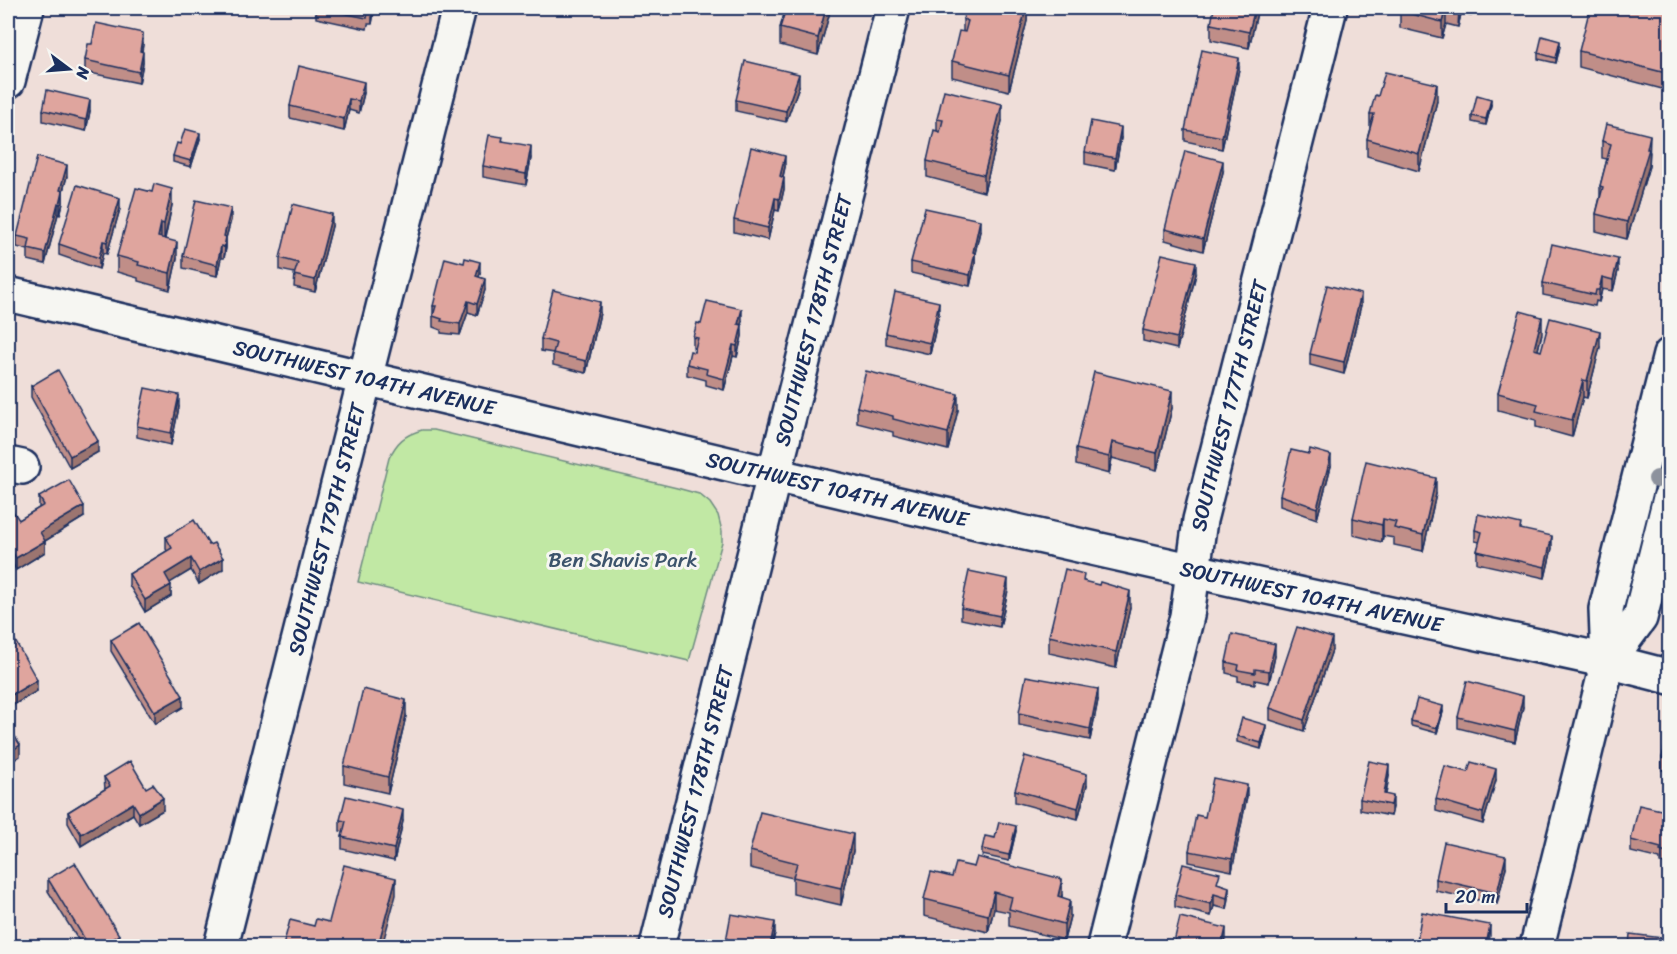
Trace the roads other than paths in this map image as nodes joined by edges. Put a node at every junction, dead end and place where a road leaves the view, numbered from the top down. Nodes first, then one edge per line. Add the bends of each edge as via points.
1 (27, 8) edge
2 (459, 8) edge
3 (893, 8) edge
4 (1330, 8) edge
5 (8, 81) edge
6 (8, 294) edge
7 (1669, 357) edge
8 (366, 377) junction
9 (774, 475) junction
10 (1670, 498) edge
11 (1193, 570) junction
12 (1608, 661) junction
13 (1670, 676) edge
14 (221, 946) edge
15 (657, 946) edge
16 (1104, 946) edge
17 (1537, 946) edge

1 - 5 street
2 - 8 street, SOUTHWEST 179TH STREET
3 - 9 street, SOUTHWEST 178TH STREET
4 - 11 street, SOUTHWEST 177TH STREET via 1200,520
6 - 8 street, SOUTHWEST 104TH AVENUE
7 - 12 street via 1606,609
8 - 9 street, SOUTHWEST 104TH AVENUE
8 - 14 street, SOUTHWEST 179TH STREET
9 - 11 street, SOUTHWEST 104TH AVENUE
9 - 15 street, SOUTHWEST 178TH STREET
10 - 12 street via 1640,618
11 - 12 street, SOUTHWEST 104TH AVENUE
11 - 16 street, SOUTHWEST 177TH STREET via 1187,616
12 - 13 street, SOUTHWEST 104TH AVENUE
12 - 17 street

